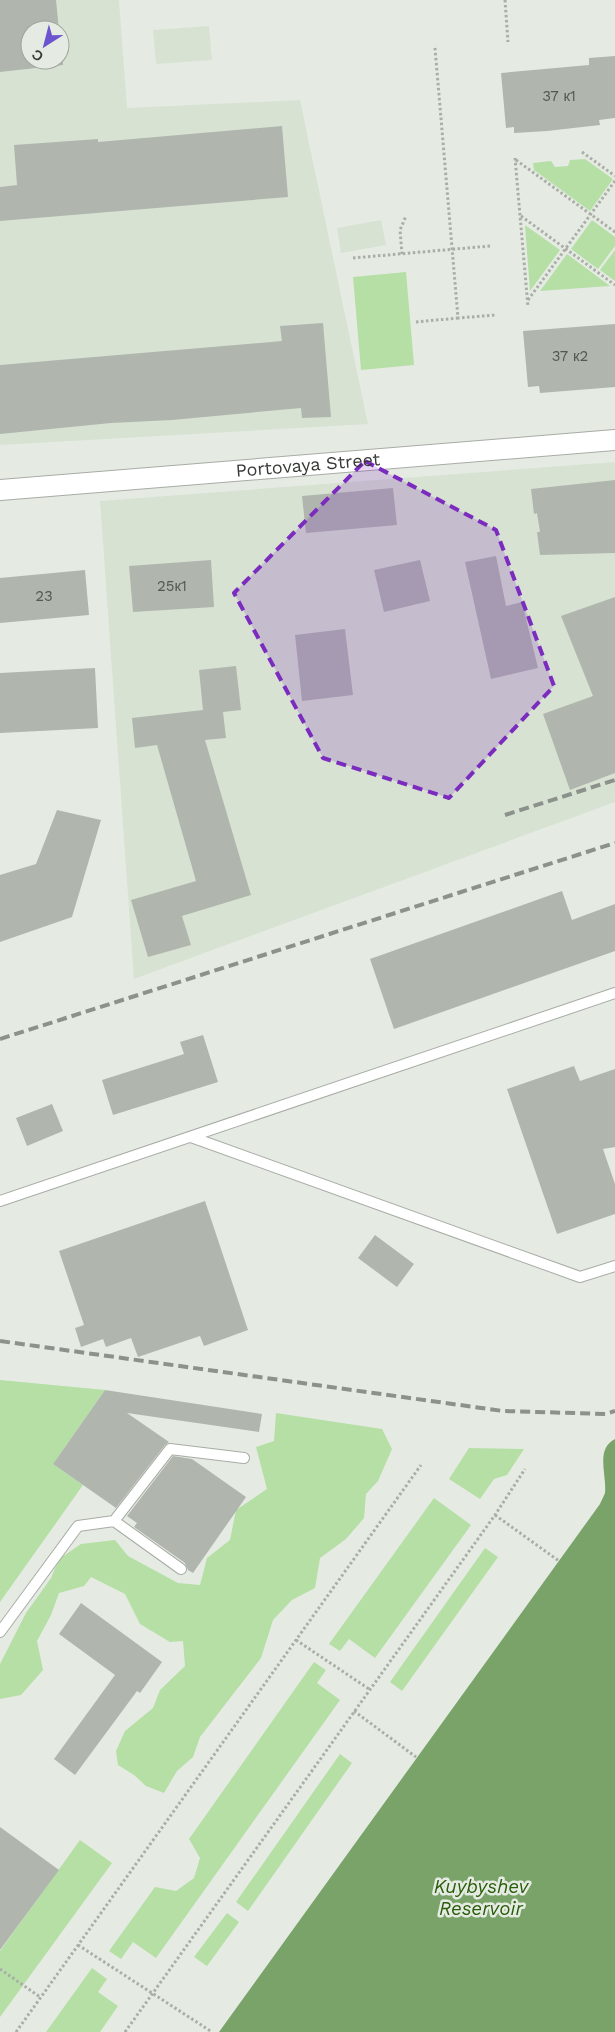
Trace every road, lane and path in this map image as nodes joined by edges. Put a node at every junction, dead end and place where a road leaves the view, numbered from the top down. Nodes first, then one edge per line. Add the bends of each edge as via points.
1 (505, 0) edge
2 (508, 42) dead end
3 (435, 48) dead end
4 (582, 152) dead end
5 (615, 176) edge
6 (615, 180) edge
7 (590, 214) junction
8 (406, 216) dead end
9 (520, 216) junction
10 (615, 232) edge
11 (490, 246) dead end
12 (452, 249) junction
13 (565, 249) junction
14 (402, 254) junction
15 (354, 258) dead end
16 (615, 285) edge
17 (528, 300) junction
18 (528, 306) dead end
19 (496, 315) dead end
20 (458, 318) junction
21 (416, 322) dead end
22 (615, 440) edge
23 (0, 490) edge
24 (615, 993) edge
25 (191, 1137) junction
26 (0, 1202) edge
27 (615, 1266) edge
28 (244, 1458) dead end
29 (422, 1465) dead end
30 (525, 1468) dead end
31 (496, 1514) junction
32 (114, 1521) junction
33 (559, 1561) dead end
34 (181, 1569) dead end
35 (0, 1632) edge
36 (296, 1640) junction
37 (369, 1689) junction
38 (354, 1711) junction
39 (416, 1757) dead end
40 (78, 1945) junction
41 (0, 1969) edge
42 (154, 1994) junction
43 (40, 1998) junction
44 (16, 2032) edge
45 (125, 2032) edge
46 (212, 2032) edge

1 - 2 path
3 - 12 path
4 - 5 path
6 - 7 path
7 - 9 path via 516,159
7 - 10 path
7 - 13 path
8 - 14 path via 400,230
9 - 13 path
9 - 17 path
11 - 12 path
12 - 14 path
12 - 20 path
13 - 16 path
13 - 17 path
14 - 15 path
17 - 18 path
19 - 20 path
20 - 21 path
22 - 23 street, Portovaya Street
24 - 25 lane
25 - 26 lane
25 - 27 lane via 580,1277
28 - 32 lane via 170,1448
29 - 36 path
30 - 31 path
31 - 33 path
31 - 37 path
32 - 34 lane
32 - 35 lane via 78,1526
36 - 37 path
36 - 40 path
37 - 38 path
38 - 39 path
38 - 42 path
40 - 42 path
40 - 43 path
41 - 43 path
42 - 45 path
42 - 46 path
43 - 44 path

